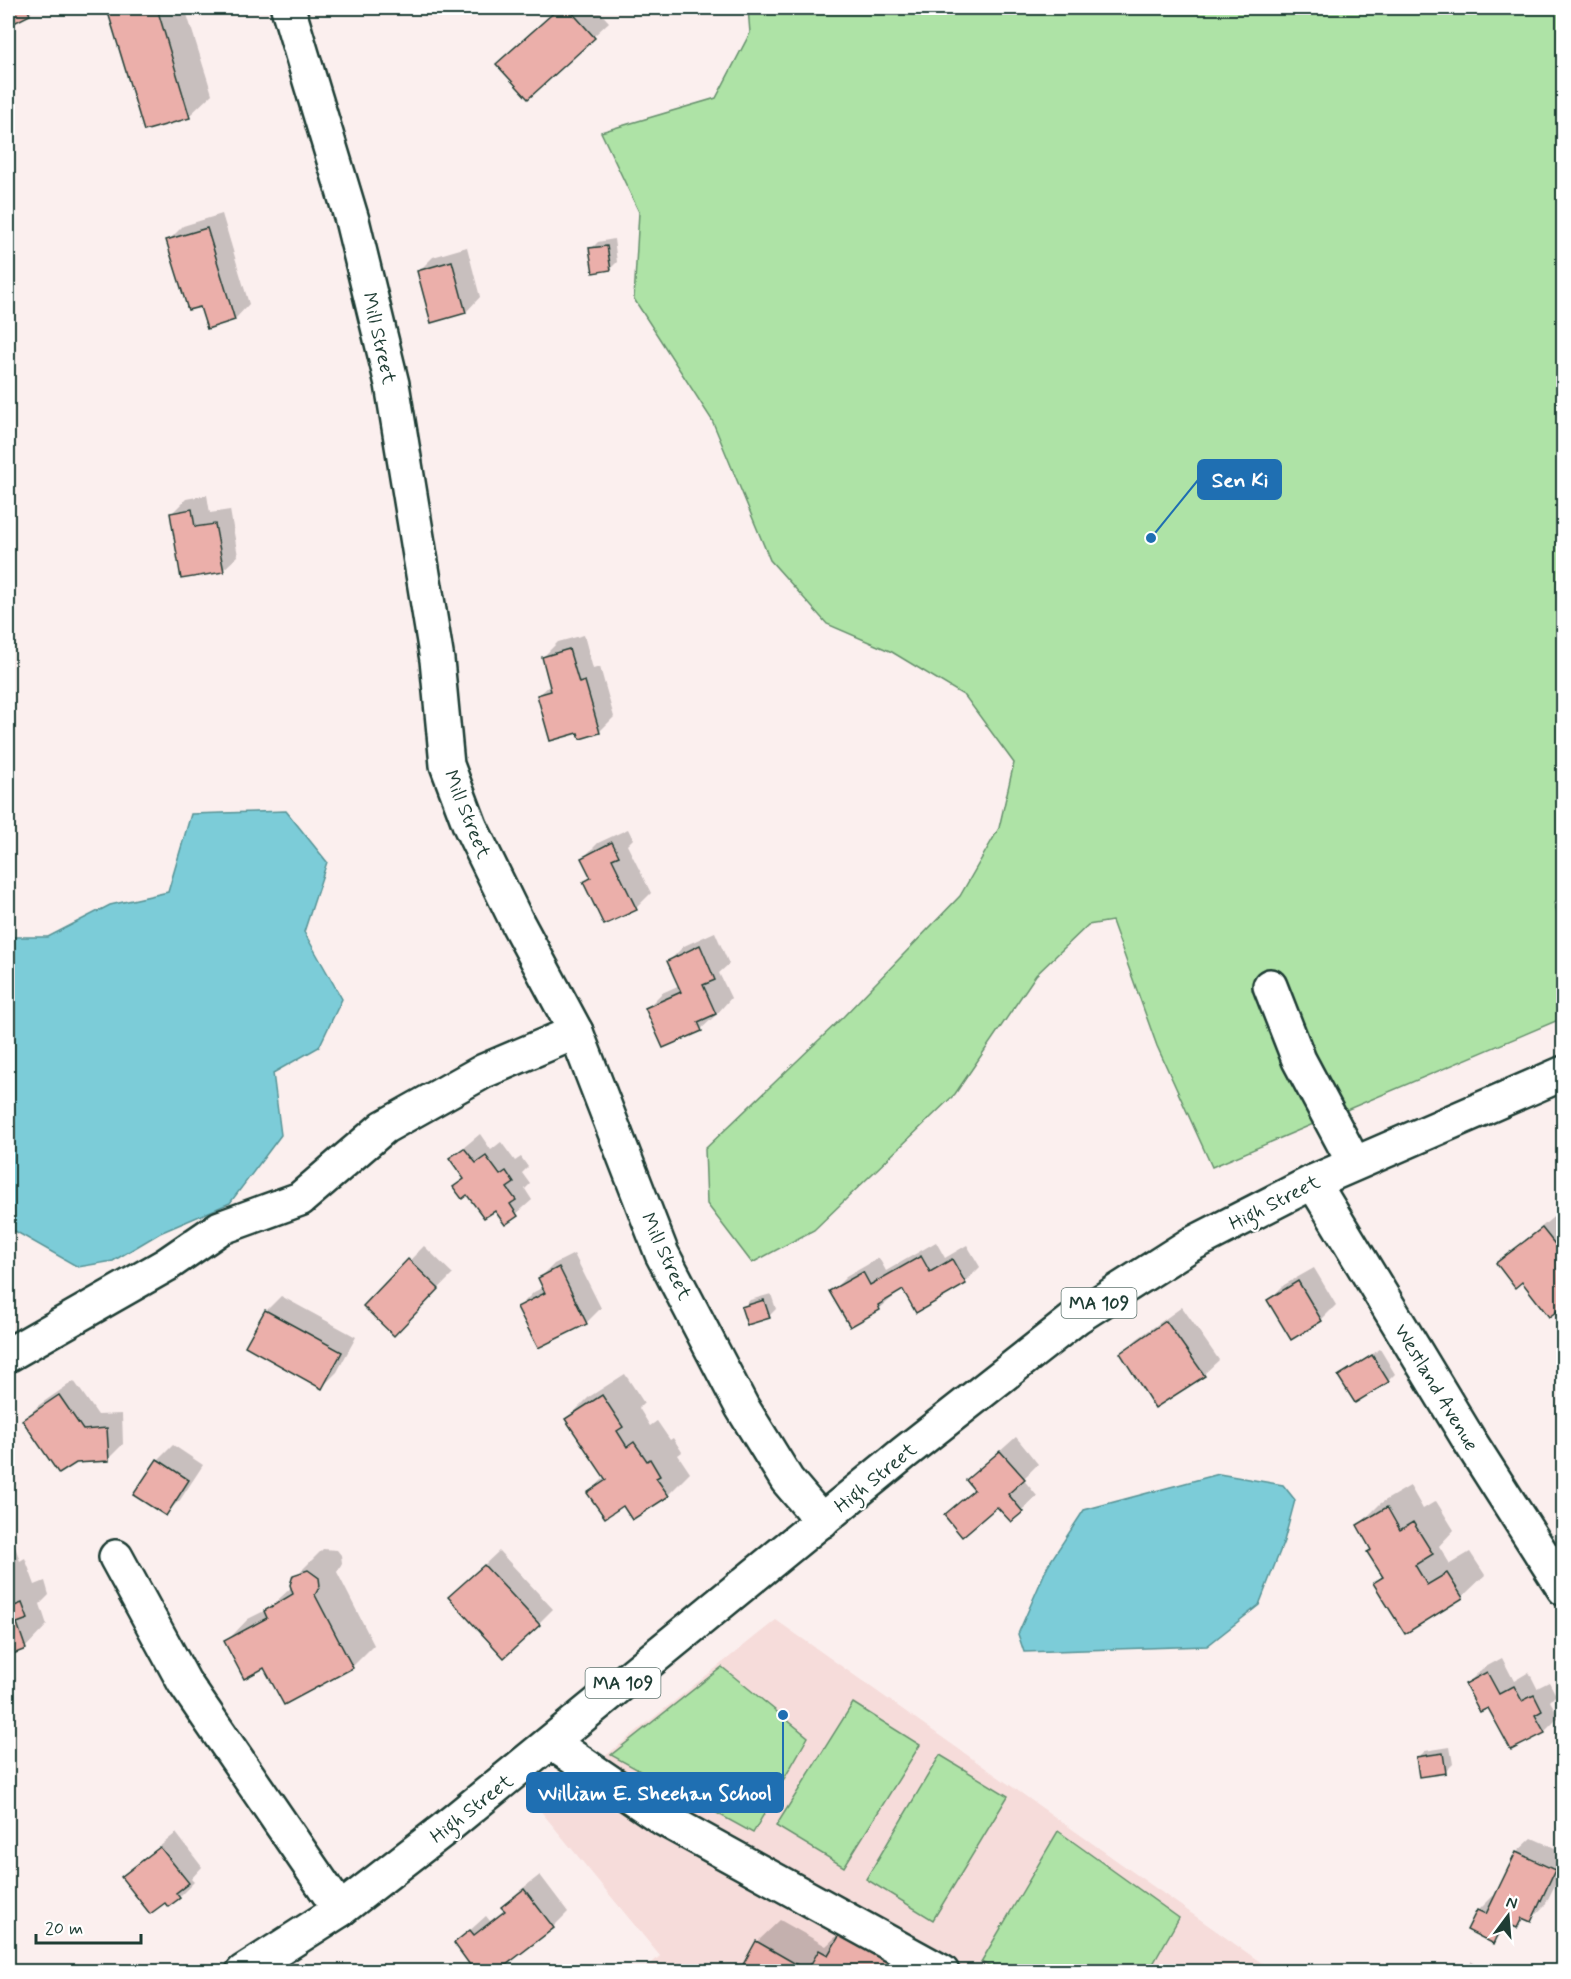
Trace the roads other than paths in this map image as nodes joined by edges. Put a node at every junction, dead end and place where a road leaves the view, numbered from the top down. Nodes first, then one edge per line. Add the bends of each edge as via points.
1 (288, 8) edge
2 (1270, 987) dead end
3 (576, 1032) junction
4 (1563, 1073) edge
5 (1354, 1163) junction
6 (1313, 1182) junction
7 (8, 1355) edge
8 (822, 1521) junction
9 (116, 1557) dead end
10 (1563, 1589) edge
11 (552, 1743) junction
12 (340, 1910) junction
13 (243, 1971) edge
14 (942, 1971) edge

1 - 3 street, Mill Street via 352,220 392,384 435,651 447,765 470,826
2 - 5 street via 1299,1060
3 - 7 street via 484,1071 384,1127 300,1199 220,1228 166,1265
3 - 8 street, Mill Street via 662,1254 742,1407 787,1480
4 - 5 street, High Street / MA 109
5 - 6 street, High Street / MA 109
6 - 8 street, High Street / MA 109 via 1190,1245 1077,1317
6 - 10 street, Westland Avenue
8 - 11 street, High Street / MA 109
9 - 12 street via 184,1682
11 - 12 street, High Street / MA 109
11 - 14 street via 664,1819
12 - 13 street, High Street / MA 109

